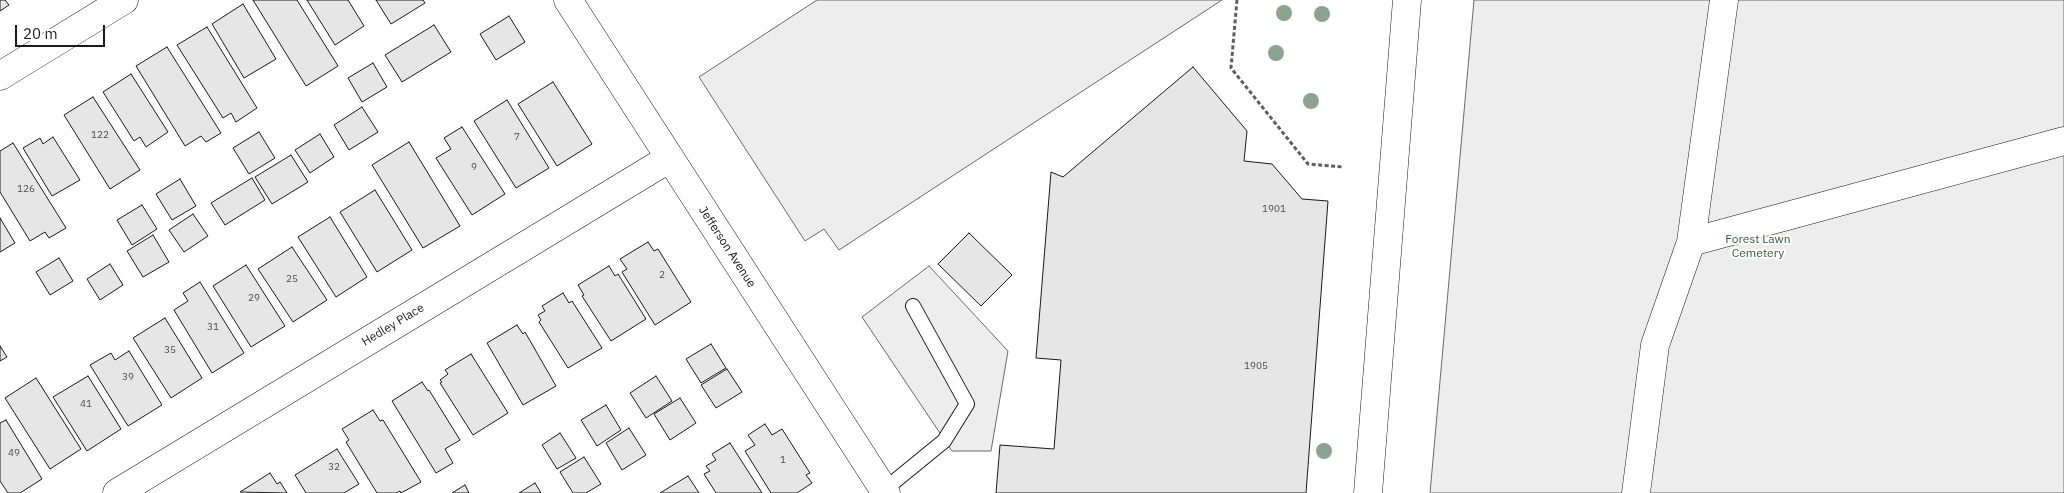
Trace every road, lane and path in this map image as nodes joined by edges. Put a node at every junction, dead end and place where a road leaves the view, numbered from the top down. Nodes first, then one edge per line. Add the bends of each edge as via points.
1 (124, 0) edge
2 (568, 0) edge
3 (1237, 0) edge
4 (1407, 0) edge
5 (1724, 0) edge
6 (0, 76) edge
7 (2064, 141) edge
8 (670, 158) junction
9 (1344, 167) dead end
10 (1691, 242) junction
11 (913, 306) dead end
12 (885, 491) edge
13 (117, 493) edge
14 (1368, 493) edge
15 (1636, 493) edge

1 - 6 street
2 - 8 street, Jefferson Avenue
3 - 9 path via 1231,68 1308,164
4 - 14 street
5 - 10 street
7 - 10 street
8 - 12 street, Jefferson Avenue
8 - 13 street, Hedley Place
10 - 15 street via 1655,345
11 - 12 lane via 967,404 944,441

